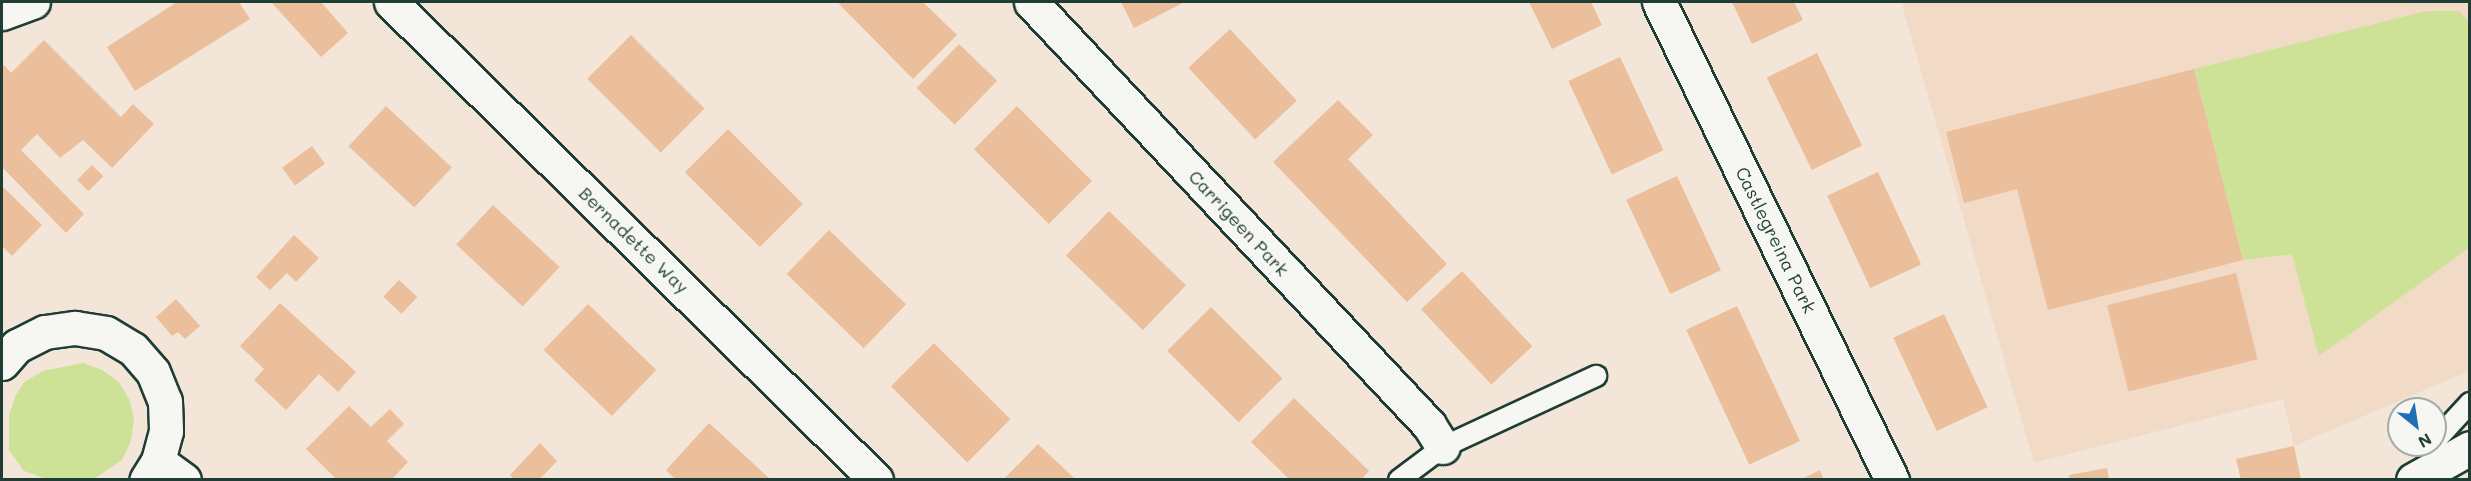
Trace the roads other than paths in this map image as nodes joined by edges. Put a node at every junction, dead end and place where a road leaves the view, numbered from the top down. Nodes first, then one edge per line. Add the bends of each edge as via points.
1 (33, 2) edge
2 (391, 2) edge
3 (1031, 2) edge
4 (1659, 2) edge
5 (2, 13) edge
6 (2, 363) edge
7 (1596, 376) dead end
8 (2469, 403) edge
9 (2447, 428) edge
10 (1443, 447) junction
11 (2469, 448) edge
12 (2426, 457) edge
13 (163, 473) edge
14 (2414, 479) edge
15 (876, 480) edge
16 (1399, 480) edge
17 (1892, 480) edge

1 - 5 street
2 - 15 street, Bernadette Way
3 - 10 street, Carrigeen Park via 1430,425
4 - 17 street, Castlegreina Park
6 - 13 street via 17,346 45,332 75,328 106,333 133,349 153,372 165,400
7 - 10 lane
8 - 9 lane
10 - 16 lane
11 - 14 street
12 - 14 lane

